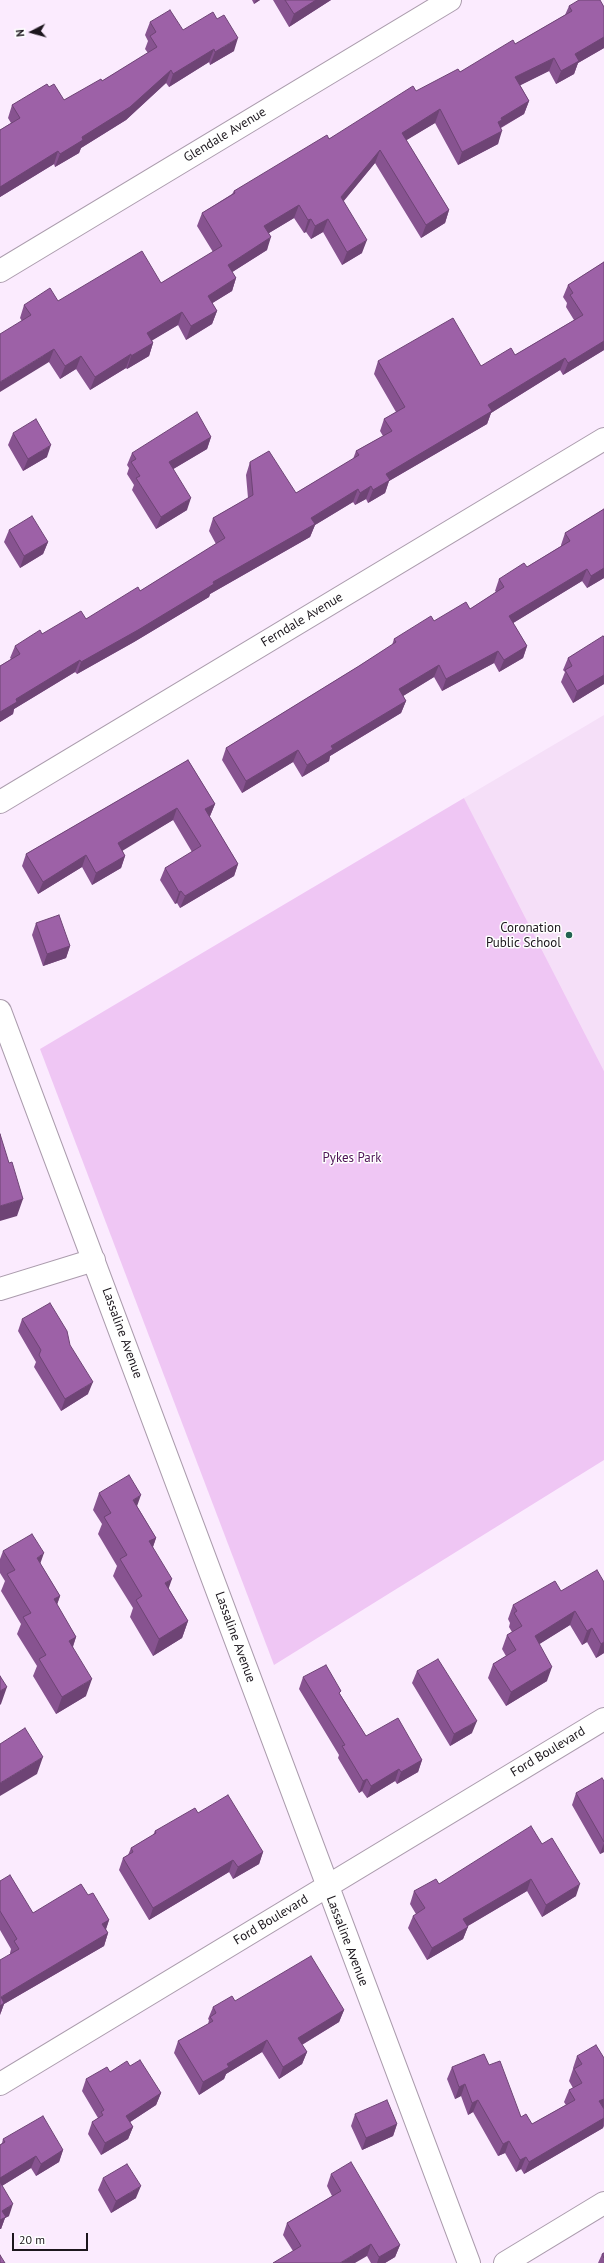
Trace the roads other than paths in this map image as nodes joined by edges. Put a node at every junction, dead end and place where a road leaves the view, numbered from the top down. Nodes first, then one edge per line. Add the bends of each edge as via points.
1 (450, 0) edge
2 (0, 271) edge
3 (604, 439) edge
4 (0, 802) edge
5 (0, 1012) edge
6 (94, 1260) junction
7 (0, 1289) edge
8 (604, 1719) edge
9 (327, 1887) junction
10 (0, 2084) edge
11 (604, 2203) edge
12 (469, 2263) edge
13 (505, 2263) edge

1 - 2 street, Glendale Avenue
3 - 4 street, Ferndale Avenue
5 - 6 street, Lassaline Avenue
6 - 7 street
6 - 9 street, Lassaline Avenue
8 - 9 street, Ford Boulevard
9 - 10 street, Ford Boulevard
9 - 12 street, Lassaline Avenue
11 - 13 street

